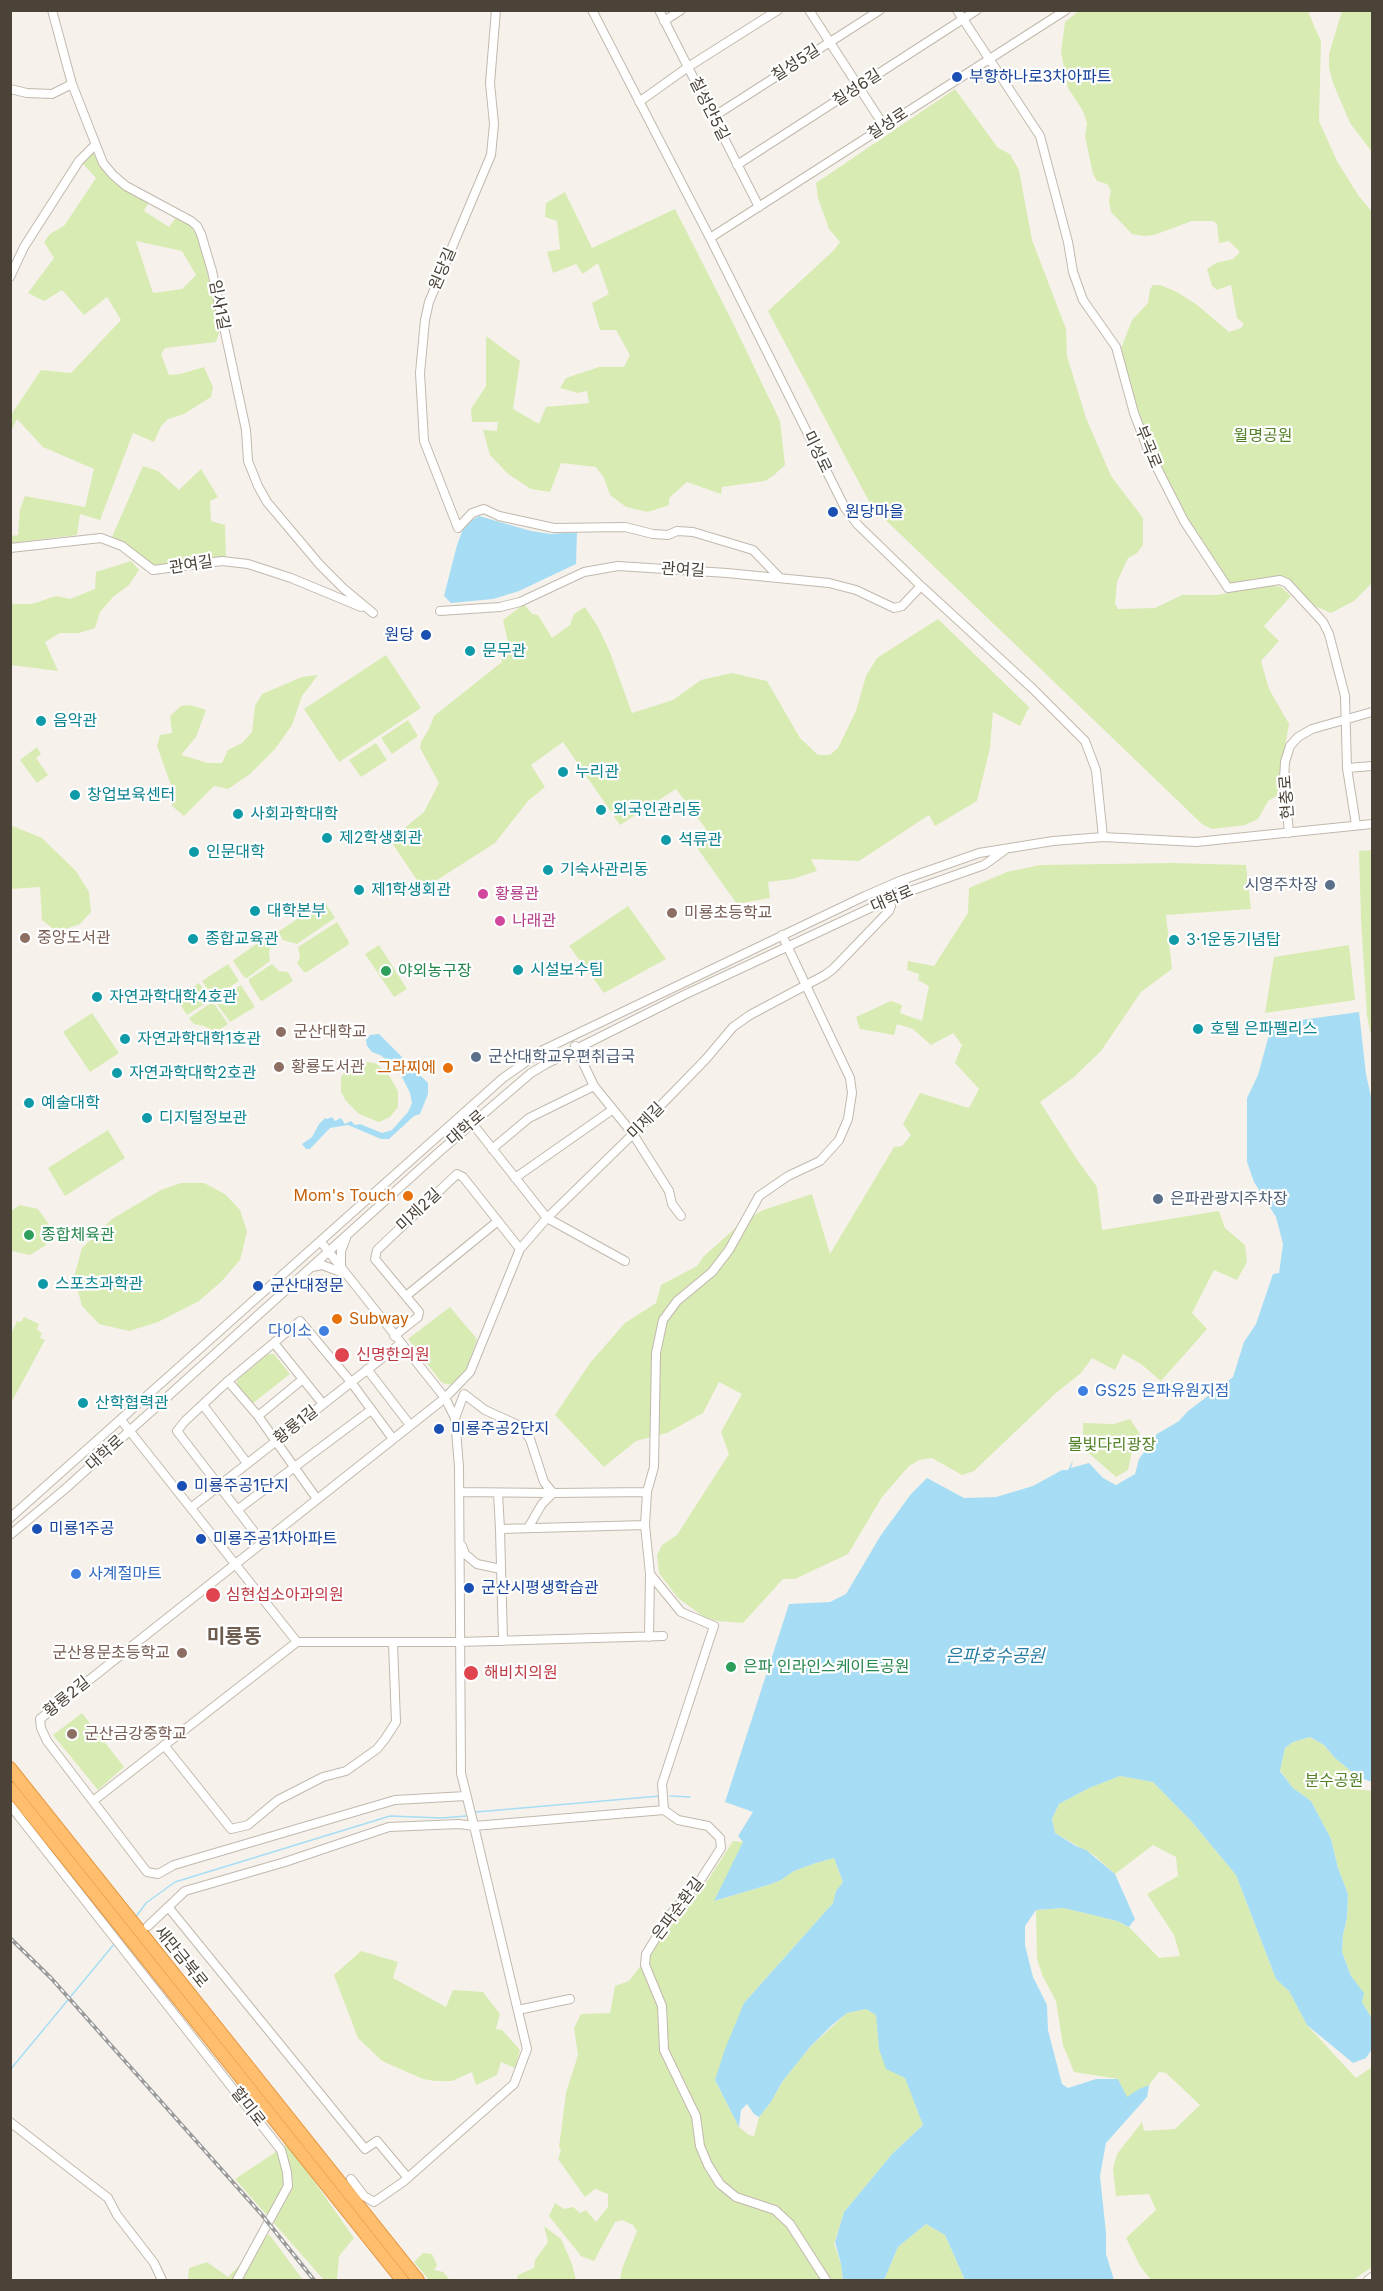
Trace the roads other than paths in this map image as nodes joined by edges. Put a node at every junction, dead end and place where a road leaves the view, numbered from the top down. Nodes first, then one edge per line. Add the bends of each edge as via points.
1 (52, 10) edge
2 (496, 10) edge
3 (592, 10) edge
4 (659, 10) edge
5 (681, 10) edge
6 (778, 10) edge
7 (809, 10) edge
8 (880, 10) edge
9 (957, 10) edge
10 (977, 10) edge
11 (1066, 10) edge
12 (963, 19) junction
13 (664, 21) junction
14 (829, 42) junction
15 (989, 59) junction
16 (688, 67) junction
17 (72, 84) junction
18 (859, 88) junction
19 (10, 89) edge
20 (639, 102) junction
21 (713, 117) junction
22 (884, 126) junction
23 (95, 145) junction
24 (737, 165) junction
25 (759, 207) junction
26 (710, 238) junction
27 (10, 277) edge
28 (10, 548) edge
29 (780, 578) junction
30 (921, 586) junction
31 (440, 611) dead end
32 (373, 613) joint
33 (1372, 712) edge
34 (1345, 718) junction
35 (1372, 766) edge
36 (1347, 768) junction
37 (1372, 824) edge
38 (1356, 825) junction
39 (1289, 833) junction
40 (1103, 837) junction
41 (1006, 850) junction
42 (886, 887) junction
43 (889, 899) junction
44 (782, 935) junction
45 (788, 946) junction
46 (806, 985) junction
47 (571, 1037) junction
48 (576, 1049) junction
49 (594, 1086) junction
50 (612, 1110) junction
51 (465, 1114) junction
52 (472, 1123) junction
53 (633, 1134) junction
54 (492, 1149) junction
55 (515, 1178) junction
56 (681, 1216) dead end
57 (547, 1218) junction
58 (498, 1221) junction
59 (348, 1235) junction
60 (321, 1242) junction
61 (520, 1249) junction
62 (329, 1252) junction
63 (625, 1261) dead end
64 (310, 1268) junction
65 (343, 1271) junction
66 (406, 1296) junction
67 (394, 1336) junction
68 (274, 1343) junction
69 (400, 1344) junction
70 (367, 1369) junction
71 (470, 1372) junction
72 (303, 1379) junction
73 (228, 1381) junction
74 (351, 1382) junction
75 (465, 1394) junction
76 (445, 1398) junction
77 (323, 1404) junction
78 (203, 1405) junction
79 (371, 1410) junction
80 (258, 1416) junction
81 (455, 1418) junction
82 (121, 1420) junction
83 (410, 1425) junction
84 (130, 1430) junction
85 (393, 1439) junction
86 (276, 1441) junction
87 (248, 1463) junction
88 (295, 1466) junction
89 (220, 1486) junction
90 (460, 1492) junction
91 (647, 1492) junction
92 (498, 1493) junction
93 (553, 1493) junction
94 (317, 1499) junction
95 (192, 1507) junction
96 (237, 1510) junction
97 (10, 1518) edge
98 (645, 1525) junction
99 (528, 1528) junction
100 (500, 1529) junction
101 (10, 1535) edge
102 (460, 1540) junction
103 (262, 1542) junction
104 (236, 1563) junction
105 (501, 1569) junction
106 (650, 1574) junction
107 (663, 1636) dead end
108 (649, 1637) junction
109 (503, 1641) junction
110 (297, 1642) junction
111 (459, 1642) junction
112 (393, 1643) junction
113 (164, 1745) junction
114 (10, 1757) edge
115 (10, 1768) edge
116 (10, 1788) edge
117 (466, 1796) junction
118 (93, 1801) junction
119 (10, 1805) edge
120 (664, 1810) junction
121 (474, 1826) junction
122 (105, 1888) junction
123 (169, 1908) junction
124 (113, 1917) junction
125 (137, 1939) junction
126 (570, 1999) dead end
127 (518, 2010) junction
128 (10, 2122) edge
129 (408, 2178) junction
130 (344, 2188) junction
131 (1372, 2277) edge
132 (162, 2280) edge
133 (237, 2280) edge
134 (402, 2280) edge
135 (418, 2280) edge
136 (826, 2280) edge
137 (1368, 2280) edge

1 - 17 street, 임사1길
2 - 29 street, 원당길 via 489,83 494,123 491,155 429,302 420,373 424,441 458,528 472,513 484,509 498,516 554,528 626,527 668,535 693,532 753,550
3 - 20 street, 미성로
4 - 13 street, 칠성안5길
5 - 13 street
6 - 16 street
7 - 14 street
8 - 14 street, 칠성5길
9 - 12 street, 부곡로
10 - 12 street, 칠성6길
11 - 15 street, 칠성로
12 - 15 street, 부곡로
12 - 18 street, 칠성6길
13 - 16 street, 칠성안5길
14 - 18 street
14 - 21 street, 칠성5길
15 - 22 street, 칠성로
15 - 34 street, 부곡로 via 1040,136 1072,272 1083,300 1116,347 1144,439 1171,500 1228,588 1280,580 1323,622 1345,696
16 - 20 street
16 - 21 street, 칠성안5길
17 - 19 street via 52,94
17 - 23 street, 임사1길
18 - 22 street
18 - 24 street, 칠성6길
20 - 26 street, 미성로
21 - 24 street, 칠성안5길
22 - 25 street, 칠성로
23 - 27 street via 79,160 24,247
23 - 32 street, 임사1길 via 103,163 126,186 197,226 212,271 252,474 267,502 320,565
24 - 25 street, 칠성안5길
25 - 26 street, 칠성로
26 - 30 street, 미성로 via 845,508
28 - 32 street, 관여길 via 100,538 122,546 153,570 222,561 248,564
29 - 30 street, 관여길 via 856,590 894,608 902,606
29 - 31 street, 관여길 via 601,568 519,602
30 - 40 street, 미성로 via 1085,741 1096,770
33 - 34 street, 현충로
34 - 36 street, 부곡로
34 - 39 street, 현충로 via 1312,729 1290,747 1284,780
35 - 36 street
36 - 38 street, 부곡로
37 - 38 street, 대학로
38 - 39 street, 대학로
39 - 40 street, 대학로 via 1196,842
40 - 41 street, 대학로
41 - 42 street, 대학로 via 979,853
41 - 43 street, 대학로 via 984,865
42 - 43 street
42 - 44 street, 대학로
43 - 45 street, 대학로
43 - 46 street, 미제길 via 891,906 884,918 833,969
44 - 45 street
44 - 47 street, 대학로
45 - 46 street
45 - 48 street, 대학로
46 - 53 street, 미제길 via 733,1027
46 - 91 street via 850,1078 848,1119 839,1140 820,1161 759,1196 712,1272 677,1301 663,1320 656,1353 654,1467
47 - 48 street
47 - 51 street, 대학로 via 524,1062
48 - 49 street
48 - 52 street, 대학로 via 531,1073
49 - 50 street
49 - 54 street via 530,1118
50 - 53 street
50 - 55 street
51 - 52 street
51 - 60 street, 대학로
52 - 54 street
52 - 59 street, 대학로
53 - 56 street
53 - 57 street, 미제길
54 - 55 street
55 - 57 street
57 - 61 street, 미제길
57 - 63 street
58 - 61 street, 미제2길
58 - 66 street
58 - 66 street, 미제2길 via 457,1174 376,1250 375,1258
59 - 62 street, 대학로
59 - 65 street via 341,1251
60 - 62 street
60 - 82 street, 대학로
61 - 71 street, 미제길
62 - 64 street, 대학로
62 - 65 street
64 - 65 street via 322,1265
64 - 84 street, 대학로
65 - 67 street
66 - 67 street, 미제2길 via 419,1312 418,1317
67 - 69 street
68 - 72 street
68 - 73 street
68 - 74 street via 300,1321
69 - 70 street, 황룡1길
69 - 76 street
70 - 74 street, 황룡1길
70 - 83 street
71 - 75 street
71 - 76 street, 미제길
72 - 77 street
72 - 80 street
73 - 78 street
73 - 80 street
74 - 77 street, 황룡1길
74 - 79 street
75 - 81 street
75 - 93 street via 484,1410 520,1426 530,1439 544,1482
76 - 81 street
76 - 83 street, 황룡2길
77 - 86 street, 황룡1길
78 - 87 street
78 - 89 street via 177,1431
79 - 85 street
79 - 88 street
80 - 86 street
81 - 90 street
82 - 84 street
82 - 97 street, 대학로
83 - 85 street, 황룡2길
84 - 95 street
84 - 101 street, 대학로
85 - 94 street, 황룡2길
86 - 87 street, 황룡1길
86 - 88 street
87 - 89 street, 황룡1길
88 - 94 street
88 - 96 street
89 - 95 street, 황룡1길
89 - 96 street
90 - 92 street
90 - 102 street
91 - 93 street
91 - 98 street
92 - 93 street
92 - 100 street
93 - 99 street
94 - 103 street, 황룡2길
95 - 104 street
96 - 103 street
98 - 99 street
98 - 106 street
99 - 100 street
100 - 105 street
102 - 105 street via 465,1554 477,1564
102 - 111 street
103 - 104 street, 황룡2길
104 - 110 street
104 - 118 street, 황룡2길 via 40,1719 47,1741
105 - 109 street
106 - 108 street
106 - 120 street via 681,1612 714,1626 662,1784
107 - 108 street
108 - 109 street
109 - 111 street
110 - 112 street
110 - 113 street
111 - 112 street
111 - 117 street via 461,1773
112 - 113 street via 396,1722 385,1739 346,1770 278,1800 248,1825 231,1829
113 - 118 street
114 - 122 highway
115 - 122 highway, 새만금북로
116 - 124 highway, 새만금북로
117 - 118 street, 황룡2길 via 395,1800 184,1862 158,1874 147,1872
117 - 121 street
119 - 124 street
120 - 121 street
120 - 136 street, 은파순환길 via 678,1820 708,1826 720,1838 721,1848 645,1954 645,1965 662,2006 664,2050 692,2106 700,2146 720,2184 736,2197 775,2210 790,2224
121 - 123 street via 389,1827 285,1863 185,1891
121 - 127 street
122 - 124 highway, 새만금북로
123 - 125 street
123 - 129 street via 365,2149 377,2141
124 - 125 highway, 새만금북로
124 - 125 street, 할미로
125 - 130 highway, 새만금북로 via 322,2169
125 - 133 street, 할미로 via 281,2150 288,2186
126 - 127 street
127 - 129 street via 527,2049 514,2084
128 - 132 street via 108,2198
129 - 130 street via 374,2202
130 - 134 highway
130 - 135 highway
131 - 137 street

